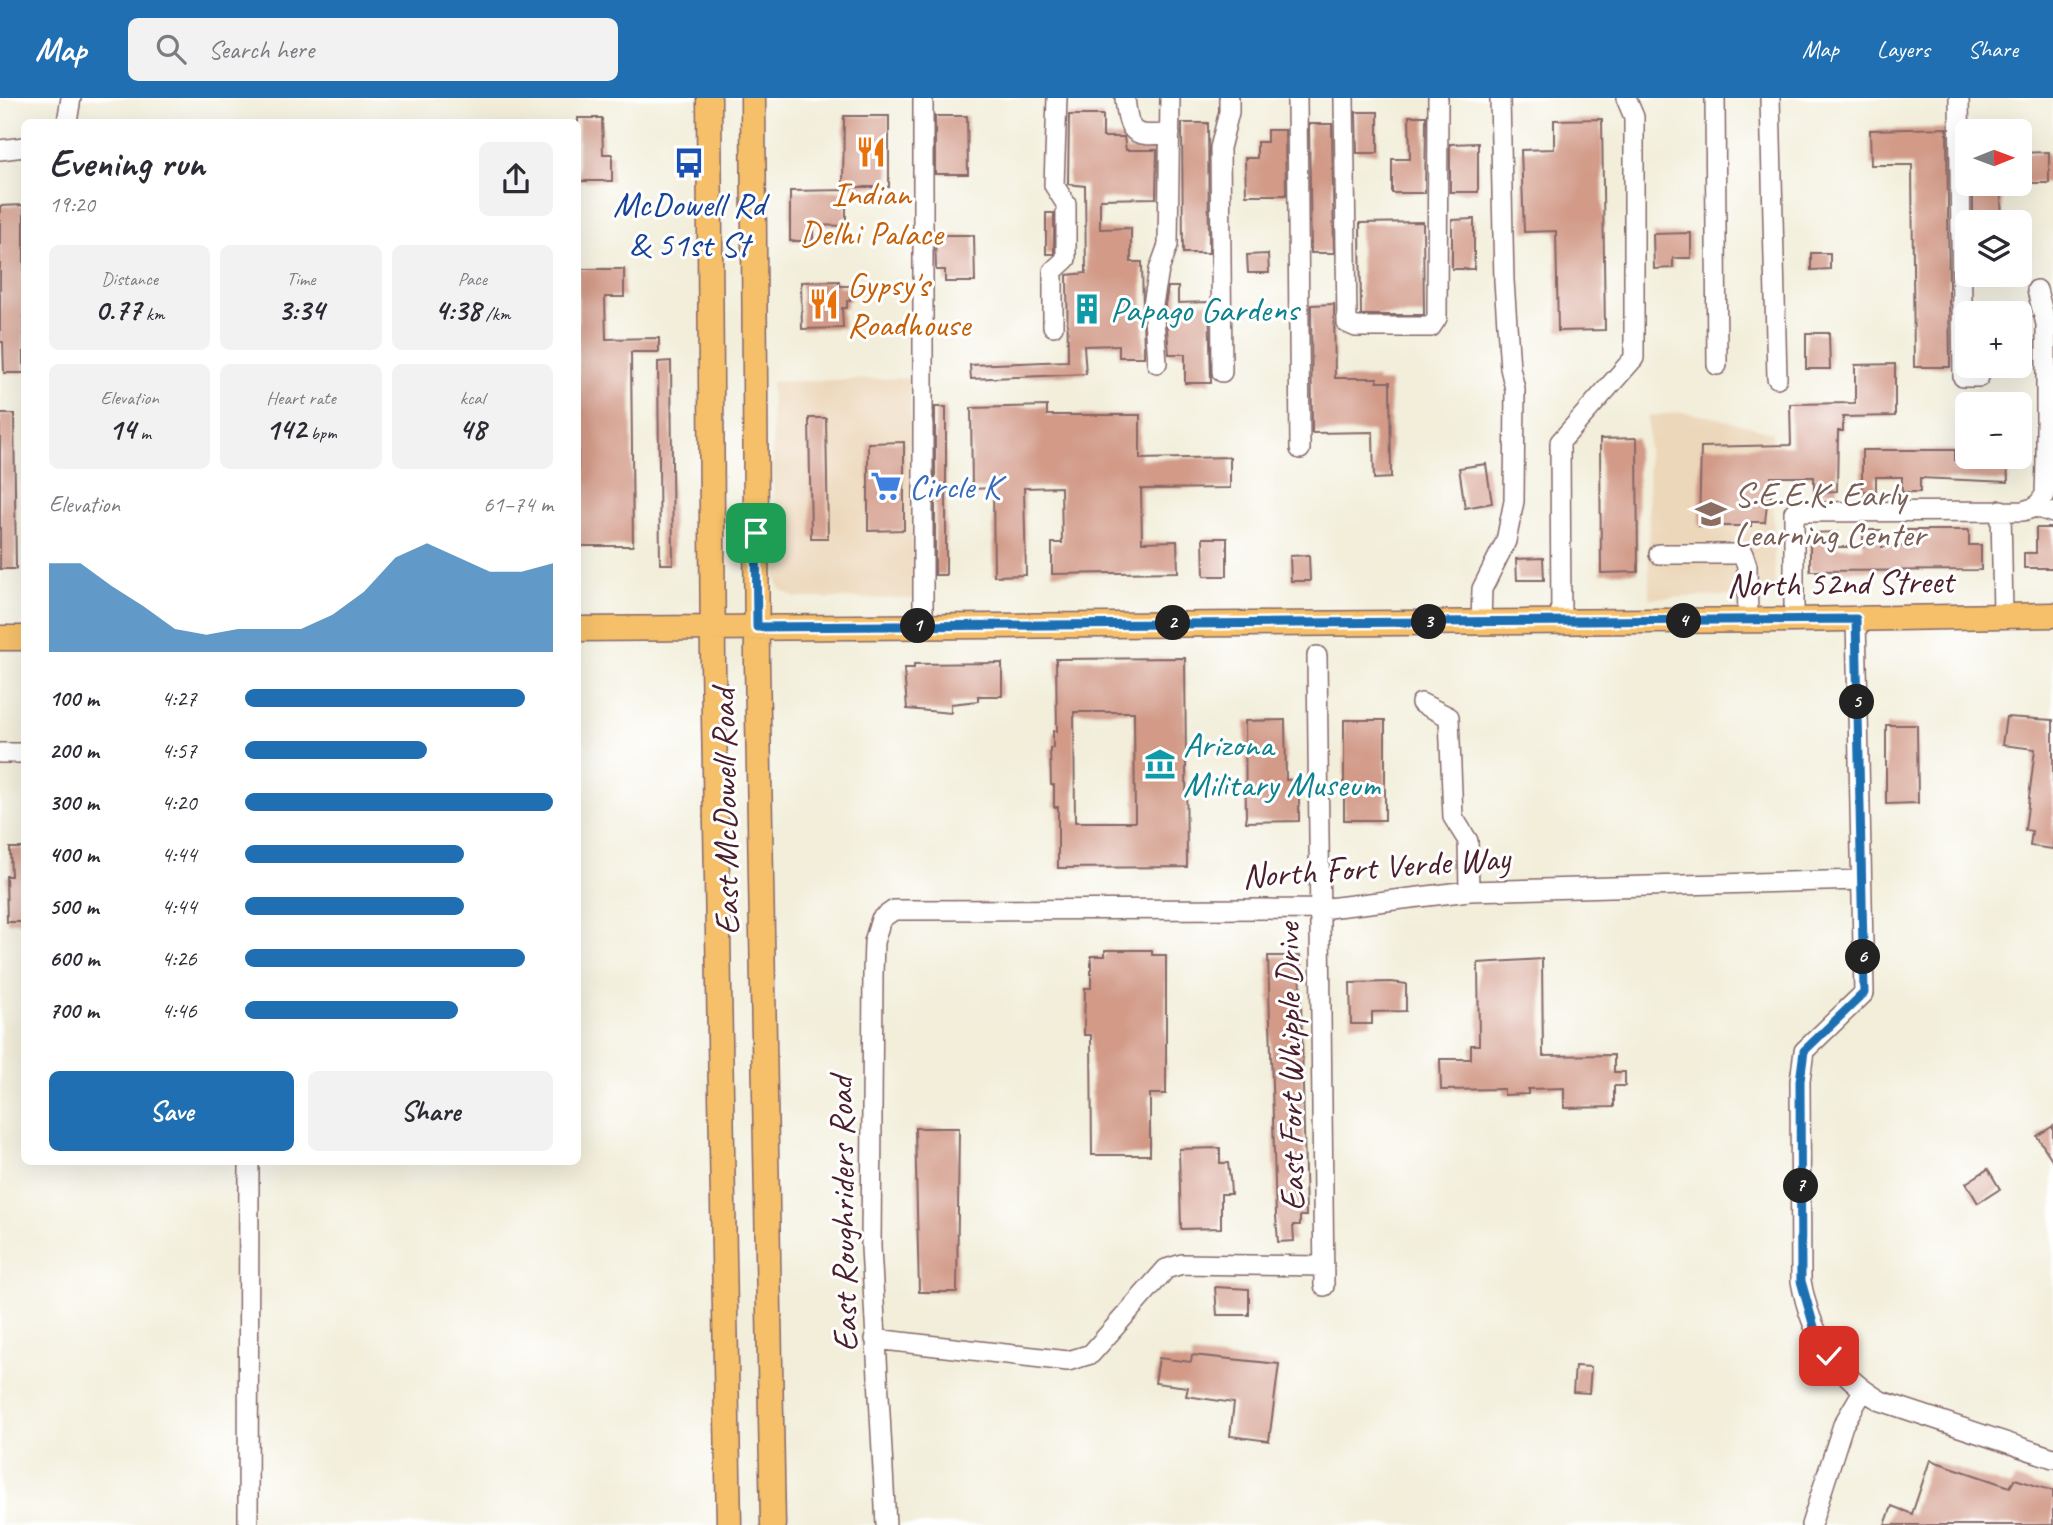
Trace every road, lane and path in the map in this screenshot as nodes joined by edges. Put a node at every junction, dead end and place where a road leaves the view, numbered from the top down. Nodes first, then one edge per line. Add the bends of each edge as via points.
1 (71, 98) edge
2 (709, 98) edge
3 (753, 98) edge
4 (923, 98) edge
5 (1057, 98) edge
6 (1125, 98) edge
7 (1170, 98) edge
8 (1229, 98) edge
9 (1297, 98) edge
10 (1344, 98) edge
11 (1438, 98) edge
12 (1500, 98) edge
13 (1626, 98) edge
14 (1715, 98) edge
15 (1770, 98) edge
16 (1959, 98) edge
17 (68, 119) edge
18 (1170, 134) junction
19 (21, 147) edge
20 (0, 150) edge
21 (2037, 290) dead end
22 (1962, 301) edge
23 (1053, 326) dead end
24 (1157, 363) dead end
25 (1717, 365) dead end
26 (1222, 372) dead end
27 (1777, 377) dead end
28 (1300, 449) dead end
29 (2001, 510) junction
30 (2044, 510) edge
31 (1658, 554) dead end
32 (2003, 615) junction
33 (2053, 615) edge
34 (1856, 619) junction
35 (1748, 620) junction
36 (1794, 620) junction
37 (1561, 621) junction
38 (1481, 622) junction
39 (923, 626) junction
40 (713, 627) junction
41 (757, 627) junction
42 (581, 629) edge
43 (0, 638) edge
44 (21, 638) edge
45 (1317, 656) dead end
46 (1421, 703) dead end
47 (21, 752) edge
48 (0, 753) edge
49 (1861, 880) junction
50 (1469, 891) junction
51 (1320, 909) junction
52 (894, 910) joint
53 (249, 1165) edge
54 (1324, 1266) junction
55 (1324, 1286) dead end
56 (875, 1339) junction
57 (1863, 1391) junction
58 (2053, 1458) edge
59 (248, 1525) edge
60 (729, 1525) edge
61 (773, 1525) edge
62 (886, 1525) edge
63 (1811, 1525) edge

1 - 17 street
2 - 40 main road, East McDowell Road
3 - 41 main road, East McDowell Road
4 - 39 street
5 - 23 street via 1054,185 1066,204 1066,259 1053,271
6 - 18 street via 1133,132
7 - 18 street
8 - 26 street via 1220,148
9 - 28 street
10 - 11 street via 1348,323 1356,327 1431,327 1437,318
12 - 38 street via 1504,281 1515,388 1514,501 1506,541 1482,589
13 - 37 street via 1634,117 1634,358 1560,442
14 - 25 street
15 - 27 street
16 - 22 street
18 - 24 street via 1168,245 1153,304
19 - 20 street
21 - 30 street via 2046,324
29 - 30 street
29 - 32 street
29 - 36 street via 1794,512
31 - 35 street via 1744,554
32 - 33 main road, North 52nd Street
32 - 34 main road, North 52nd Street
34 - 36 main road, North 52nd Street
34 - 49 street
35 - 36 main road, North 52nd Street
35 - 37 main road, North 52nd Street
37 - 38 main road, North 52nd Street
38 - 39 main road, North 52nd Street
39 - 41 main road, North 52nd Street
40 - 41 main road, North 52nd Street
40 - 42 main road, North 52nd Street
40 - 60 main road, East McDowell Road
41 - 61 main road, East McDowell Road
43 - 44 main road
45 - 51 street, East Fort Whipple Drive
46 - 50 street via 1449,717 1453,817 1468,841
47 - 48 street
49 - 50 street, North Fort Verde Way
49 - 57 street via 1864,993 1804,1051 1800,1081 1801,1281 1816,1334 1829,1356
50 - 51 street, North Fort Verde Way
51 - 52 street, North Fort Verde Way
51 - 54 street, East Fort Whipple Drive
52 - 56 street, East Roughriders Road via 881,919 874,942
53 - 59 street
54 - 55 street, East Fort Whipple Drive
54 - 56 street via 1189,1264 1166,1269 1091,1354 1068,1361
56 - 62 street, East Roughriders Road
57 - 58 street
57 - 63 street via 1843,1425

